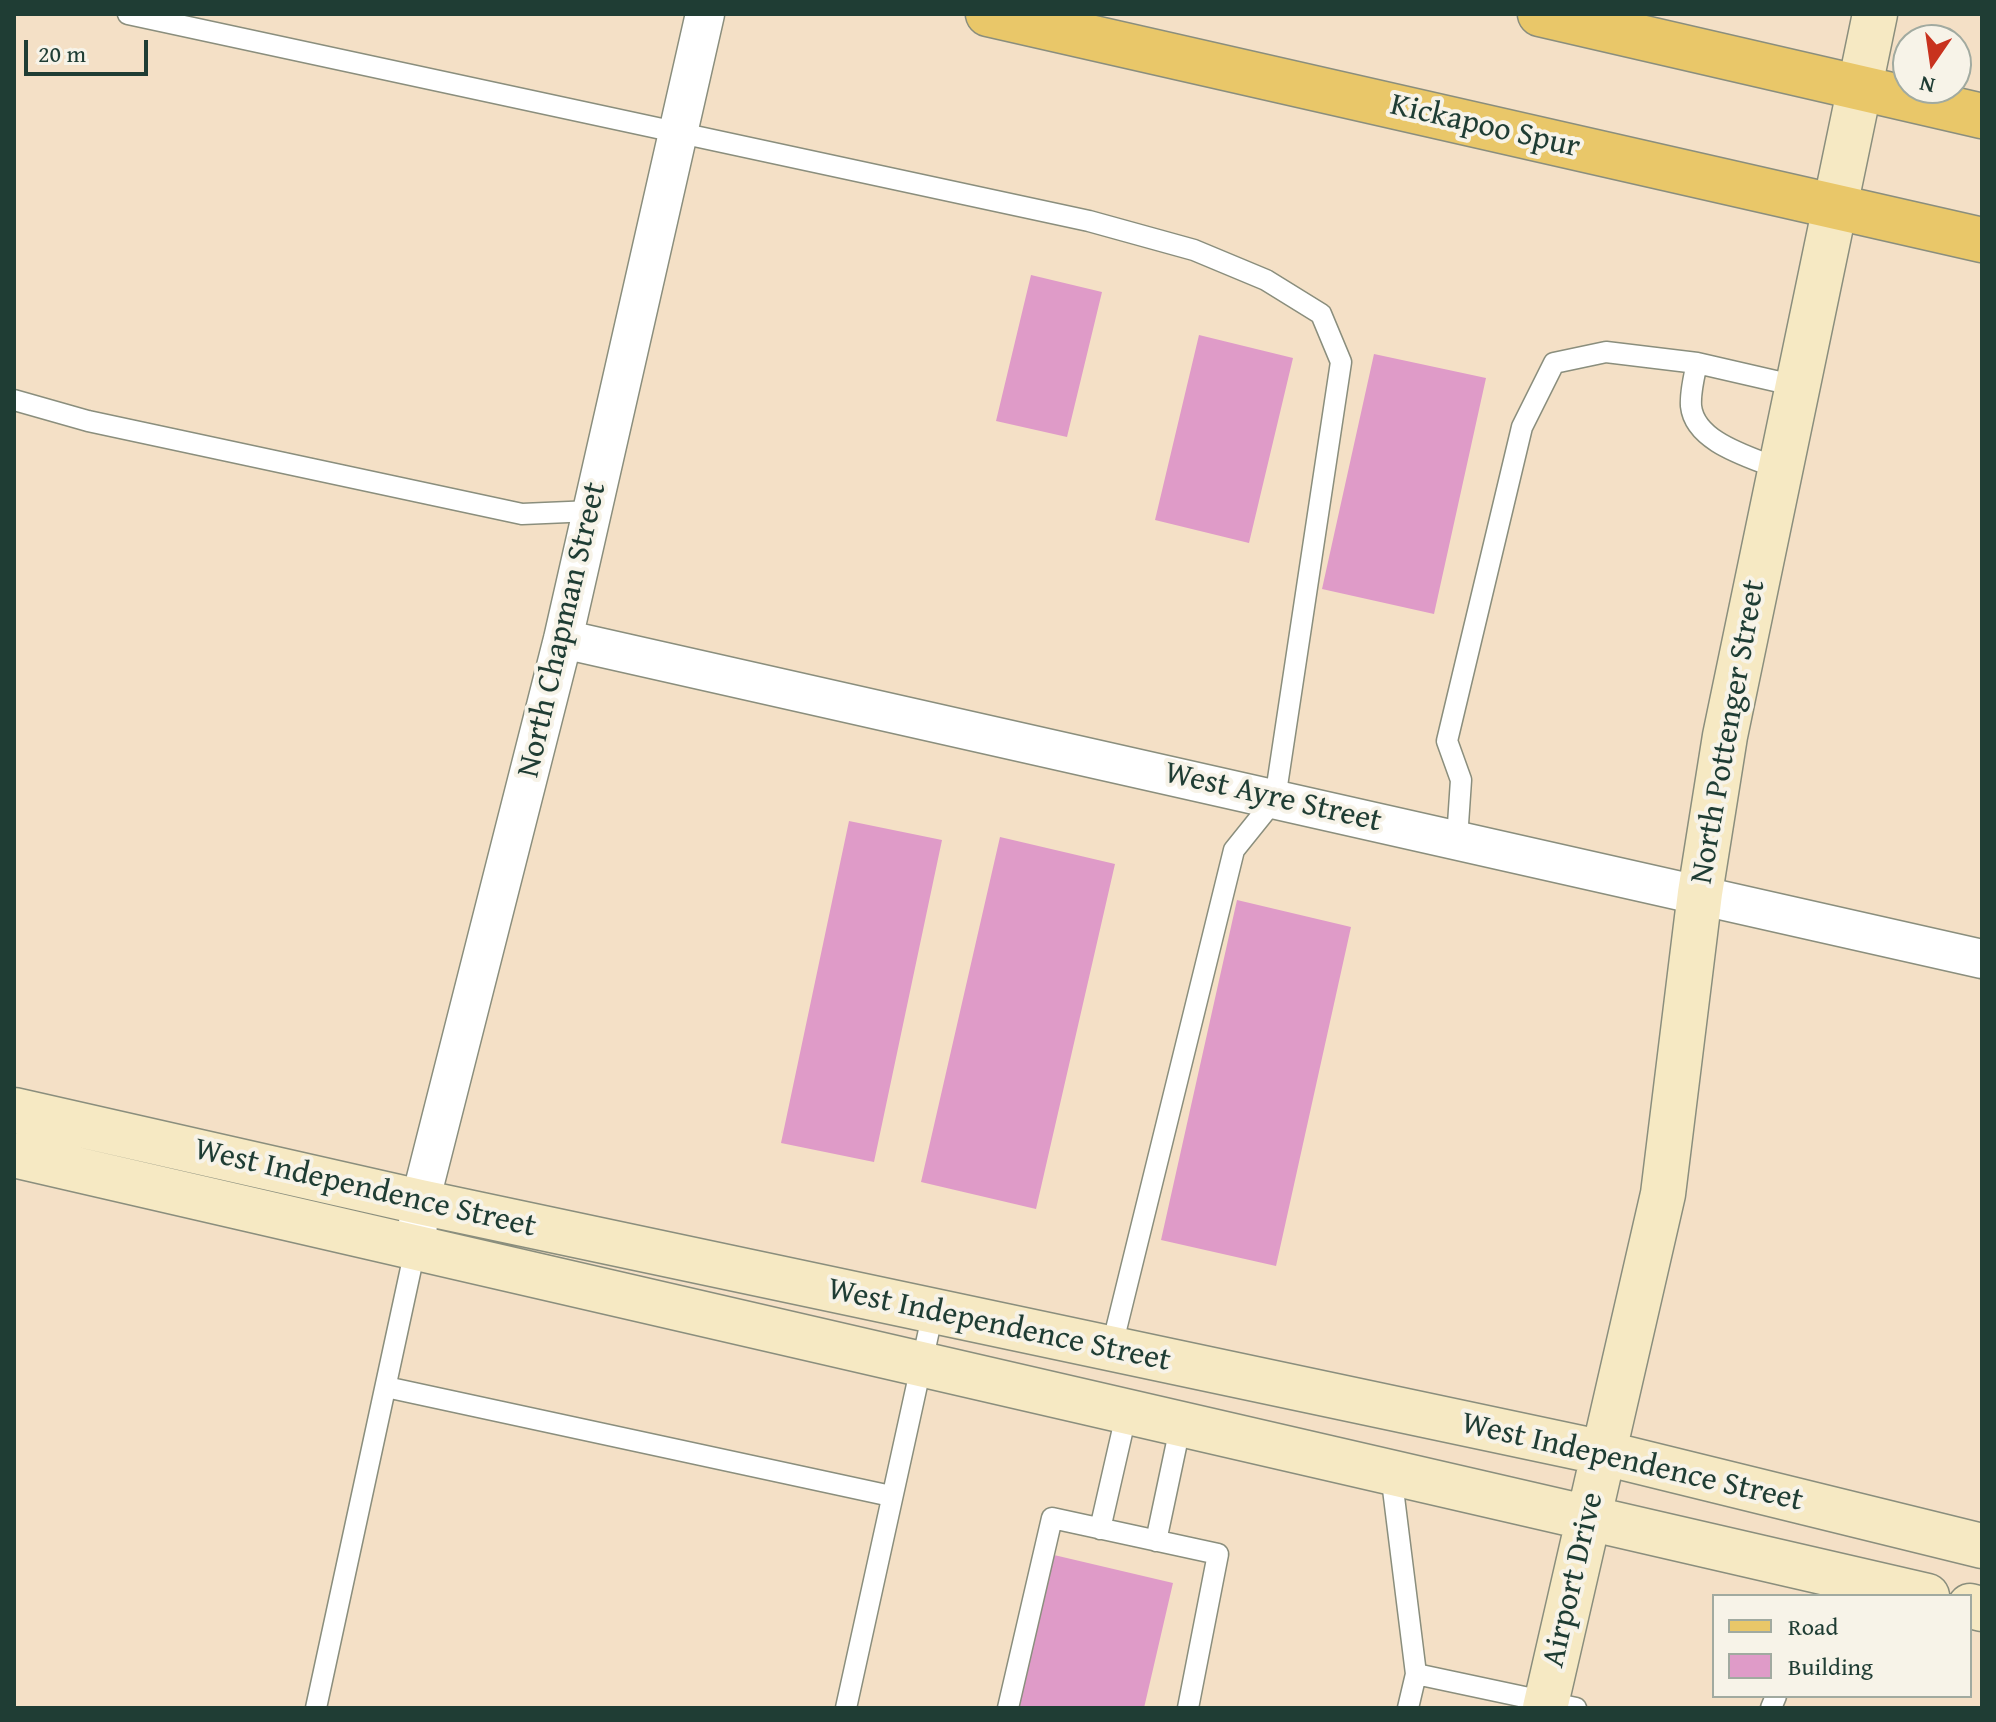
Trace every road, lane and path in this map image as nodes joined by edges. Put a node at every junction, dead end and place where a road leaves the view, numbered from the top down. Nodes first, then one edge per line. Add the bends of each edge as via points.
1 (128, 14) edge
2 (705, 14) edge
3 (988, 14) edge
4 (1540, 14) edge
5 (1875, 14) edge
6 (1859, 88) junction
7 (1982, 116) edge
8 (678, 132) junction
9 (1833, 205) junction
10 (1982, 240) edge
11 (1697, 363) junction
12 (1797, 386) junction
13 (14, 400) edge
14 (1779, 469) junction
15 (592, 511) junction
16 (563, 639) junction
17 (1275, 799) junction
18 (1457, 839) junction
19 (1700, 893) junction
20 (1982, 959) edge
21 (14, 1110) edge
22 (14, 1155) edge
23 (420, 1202) junction
24 (416, 1245) junction
25 (933, 1312) junction
26 (1111, 1350) junction
27 (920, 1362) junction
28 (386, 1387) junction
29 (1127, 1411) junction
30 (1181, 1423) junction
31 (1604, 1453) junction
32 (1391, 1473) junction
33 (891, 1496) junction
34 (1587, 1519) junction
35 (1100, 1529) junction
36 (1156, 1541) junction
37 (1982, 1546) edge
38 (1808, 1583) edge
39 (1909, 1594) edge
40 (1416, 1674) junction
41 (1556, 1706) edge
42 (316, 1708) edge
43 (846, 1708) edge
44 (1008, 1708) edge
45 (1188, 1708) edge
46 (1408, 1708) edge

1 - 8 lane
2 - 8 street, North Chapman Street
3 - 9 main road, Kickapoo Spur
4 - 6 main road
5 - 6 street, North Pottenger Street
6 - 7 main road
6 - 9 street, North Pottenger Street
8 - 15 street, North Chapman Street
8 - 17 lane via 1089,221 1194,250 1266,280 1321,314 1341,362
9 - 10 main road, Kickapoo Spur
9 - 12 street, North Pottenger Street
11 - 12 lane
11 - 14 lane via 1691,409 1702,427 1724,447
11 - 18 lane via 1606,352 1554,363 1522,427 1447,741 1461,780
12 - 14 street, North Pottenger Street
13 - 15 lane via 88,421 522,514
14 - 19 street, North Pottenger Street via 1725,736
15 - 16 street, North Chapman Street
16 - 17 street, West Ayre Street
16 - 23 street, North Chapman Street
17 - 18 street, West Ayre Street
17 - 26 lane via 1234,850
18 - 19 street, West Ayre Street
19 - 20 street, West Ayre Street
19 - 31 street, North Pottenger Street via 1663,1194
21 - 23 street, West Independence Street
22 - 24 street, West Independence Street
23 - 24 street, North Chapman Street
23 - 25 street, West Independence Street
24 - 27 street, West Independence Street
24 - 28 lane
25 - 26 street, West Independence Street
25 - 27 lane
26 - 31 street, West Independence Street
27 - 29 street, West Independence Street
27 - 33 lane
28 - 33 lane
28 - 42 lane
29 - 30 street, West Independence Street
29 - 35 lane
30 - 32 street, West Independence Street
30 - 36 lane
31 - 34 street, Airport Drive
31 - 37 street, West Independence Street
32 - 34 street, West Independence Street
32 - 40 lane
33 - 43 lane
34 - 38 street, West Independence Street
34 - 41 street, Airport Drive
35 - 36 lane
35 - 44 lane via 1052,1518
36 - 45 lane via 1218,1554
38 - 39 street, West Independence Street
40 - 41 lane
40 - 46 lane

